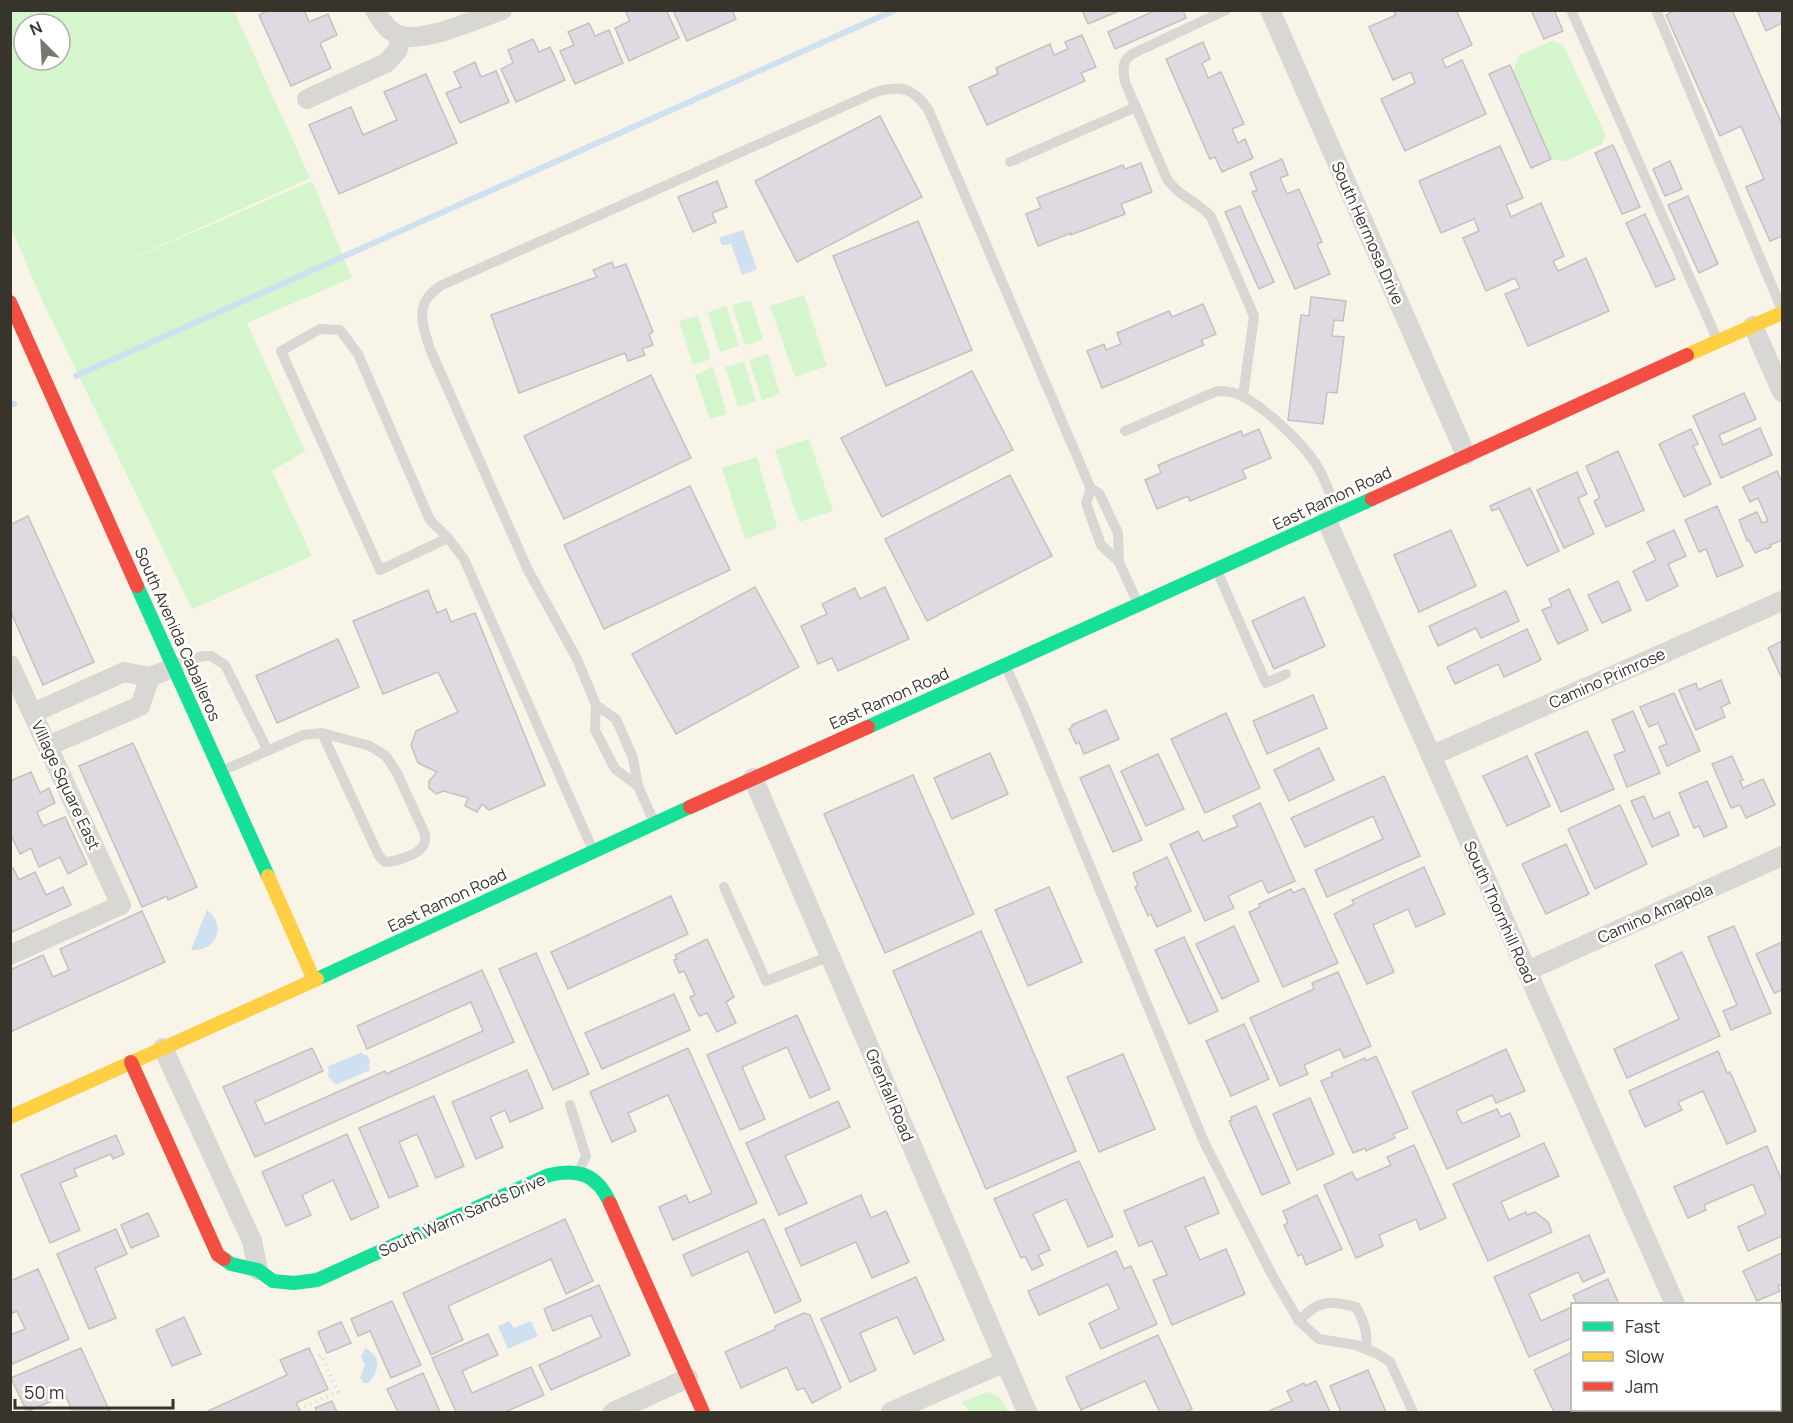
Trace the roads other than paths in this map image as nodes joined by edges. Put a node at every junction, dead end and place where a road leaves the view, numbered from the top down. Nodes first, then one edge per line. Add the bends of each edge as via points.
1 (375, 10) edge
2 (502, 10) edge
3 (1226, 10) edge
4 (1270, 10) edge
5 (1571, 10) edge
6 (1656, 10) edge
7 (402, 36) junction
8 (307, 99) dead end
9 (1136, 107) junction
10 (1010, 162) dead end
11 (10, 302) edge
12 (1782, 312) edge
13 (1753, 326) junction
14 (1718, 341) junction
15 (1782, 392) edge
16 (1243, 396) junction
17 (1125, 431) dead end
18 (1466, 455) junction
19 (1091, 489) junction
20 (1332, 516) junction
21 (448, 538) junction
22 (1119, 562) junction
23 (1216, 570) junction
24 (1782, 601) edge
25 (1138, 604) junction
26 (1005, 664) junction
27 (10, 665) edge
28 (175, 667) junction
29 (1286, 674) dead end
30 (150, 677) junction
31 (596, 705) junction
32 (33, 713) junction
33 (322, 733) junction
34 (48, 746) junction
35 (268, 750) junction
36 (1431, 756) junction
37 (222, 771) junction
38 (753, 778) junction
39 (638, 786) junction
40 (655, 824) junction
41 (594, 852) junction
42 (1782, 856) edge
43 (724, 888) dead end
44 (10, 955) edge
45 (830, 957) junction
46 (1527, 971) junction
47 (314, 980) junction
48 (164, 1048) junction
49 (131, 1062) junction
50 (570, 1105) dead end
51 (10, 1116) edge
52 (579, 1171) junction
53 (258, 1270) junction
54 (1674, 1303) edge
55 (1299, 1321) junction
56 (1366, 1349) junction
57 (1005, 1362) junction
58 (688, 1378) junction
59 (613, 1413) edge
60 (703, 1413) edge
61 (891, 1413) edge
62 (1027, 1413) edge
63 (1413, 1413) edge

1 - 7 street via 389,30
2 - 7 street via 430,35
3 - 9 lane via 1125,59 1125,82
4 - 18 street, South Hermosa Drive
5 - 14 lane
6 - 12 lane
7 - 8 street via 397,51 386,63
9 - 10 lane
9 - 16 lane via 1167,179 1175,190 1211,217 1254,316
11 - 28 main road, South Avenida Caballeros
12 - 13 main road, East Ramon Road
13 - 14 main road, East Ramon Road
13 - 15 street
14 - 18 main road, East Ramon Road
16 - 17 lane via 1217,391
16 - 20 lane via 1275,420 1317,465
18 - 20 main road, East Ramon Road
19 - 22 lane via 1099,493 1118,533
19 - 22 lane via 1086,503 1101,545
19 - 31 lane via 928,109 906,89 892,87 876,92 441,286 427,297 422,313 430,349 528,570 577,659
20 - 23 main road, East Ramon Road
20 - 36 street, South Thornhill Road
21 - 21 lane via 430,520 358,354 340,330 320,329 281,351 380,570
21 - 41 lane via 464,559
22 - 25 lane
23 - 25 main road, East Ramon Road
23 - 29 lane via 1266,683
24 - 36 street, Camino Primrose
25 - 26 main road, East Ramon Road
26 - 38 main road, East Ramon Road
26 - 55 lane via 1204,1142
27 - 32 street, Village Square East
28 - 30 street
28 - 35 lane via 202,656 211,656 225,665
28 - 37 main road, South Avenida Caballeros
30 - 32 street via 124,672
30 - 34 street via 140,706
31 - 39 lane via 616,719 633,758
31 - 39 lane via 595,730 609,759 615,769
32 - 34 street, Village Square East
33 - 33 lane via 379,856 385,862 393,862 420,850 425,834 398,773 386,756 370,746
33 - 35 lane via 303,735
34 - 44 street, Village Square East via 121,904
35 - 37 lane
36 - 46 street, South Thornhill Road
37 - 47 main road, South Avenida Caballeros
38 - 40 main road, East Ramon Road
38 - 45 street, Grenfall Road
39 - 40 lane
40 - 41 main road, East Ramon Road
41 - 47 main road, East Ramon Road
42 - 46 street, Camino Amapola
43 - 45 lane via 766,981
45 - 57 street, Grenfall Road
46 - 54 street, South Thornhill Road
47 - 48 main road, East Ramon Road
48 - 49 main road, East Ramon Road
48 - 53 street via 252,1241
49 - 51 main road, East Ramon Road
49 - 53 main road, South Warm Sands Drive via 218,1255 231,1264
50 - 52 lane via 586,1156
52 - 53 main road, South Warm Sands Drive via 549,1175 317,1280 273,1281
52 - 58 main road via 596,1182 606,1195
55 - 56 lane via 1319,1339
55 - 56 lane via 1320,1303 1339,1302 1356,1307 1363,1318
56 - 63 lane via 1390,1362
57 - 61 street
57 - 62 street, Grenfall Road
58 - 59 street
58 - 60 main road

